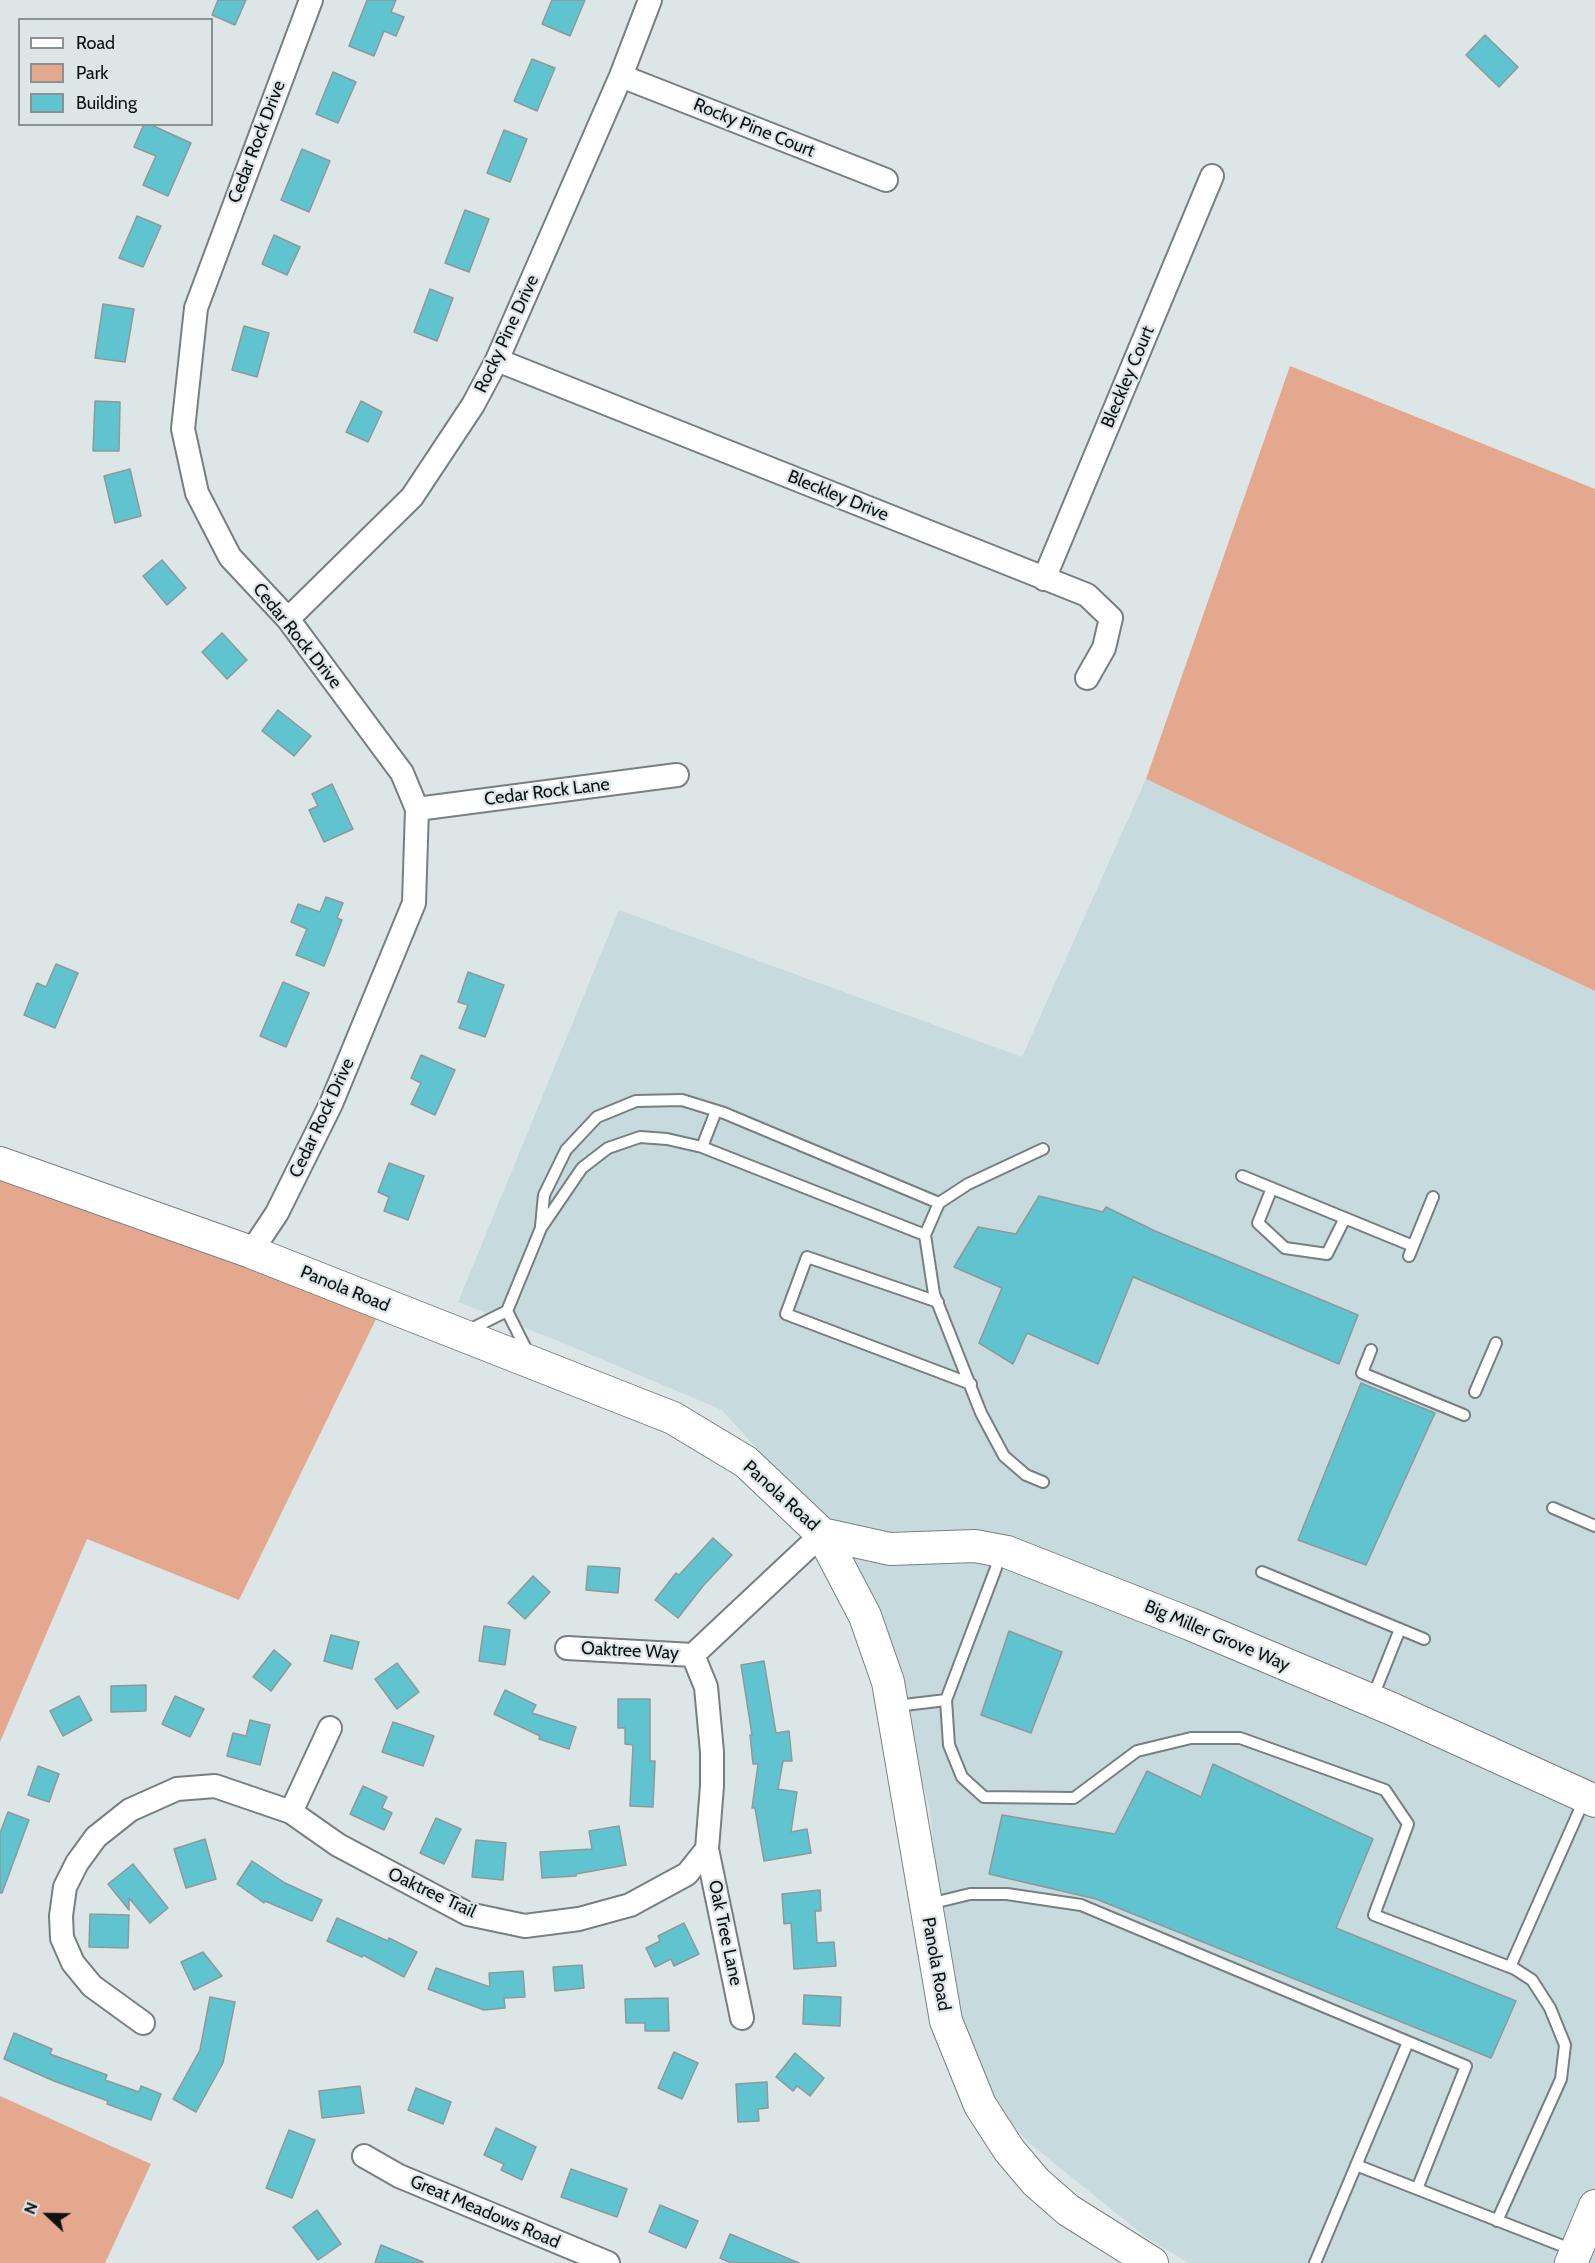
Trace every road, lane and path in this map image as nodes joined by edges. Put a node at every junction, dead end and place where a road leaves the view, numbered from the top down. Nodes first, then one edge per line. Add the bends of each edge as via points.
1 (311, 0) edge
2 (650, 0) edge
3 (621, 75) junction
4 (1212, 176) dead end
5 (886, 180) dead end
6 (497, 360) junction
7 (1044, 579) junction
8 (288, 620) junction
9 (1087, 678) dead end
10 (677, 775) dead end
11 (417, 809) junction
12 (716, 1111) junction
13 (702, 1147) junction
14 (1044, 1149) dead end
15 (0, 1162) edge
16 (1242, 1176) dead end
17 (1272, 1188) junction
18 (1433, 1197) dead end
19 (939, 1203) junction
20 (1345, 1218) junction
21 (541, 1228) junction
22 (925, 1235) junction
23 (251, 1252) junction
24 (938, 1302) junction
25 (507, 1311) junction
26 (460, 1334) junction
27 (1496, 1343) dead end
28 (1371, 1350) dead end
29 (533, 1364) junction
30 (970, 1384) junction
31 (1475, 1392) dead end
32 (1464, 1415) dead end
33 (1043, 1482) dead end
34 (1553, 1508) dead end
35 (1595, 1526) edge
36 (822, 1534) junction
37 (890, 1548) junction
38 (998, 1550) junction
39 (1262, 1572) dead end
40 (849, 1586) junction
41 (1400, 1629) junction
42 (1424, 1639) dead end
43 (567, 1648) dead end
44 (693, 1655) junction
45 (946, 1700) junction
46 (1371, 1701) junction
47 (892, 1707) junction
48 (330, 1728) dead end
49 (1590, 1799) edge
50 (291, 1812) junction
51 (707, 1849) junction
52 (926, 1904) junction
53 (1510, 1967) junction
54 (742, 2018) dead end
55 (143, 2023) dead end
56 (1408, 2042) junction
57 (364, 2156) dead end
58 (1356, 2165) junction
59 (1416, 2188) junction
60 (1593, 2215) edge
61 (1497, 2221) junction
62 (1573, 2257) edge
63 (608, 2263) edge
64 (1152, 2263) edge
65 (1315, 2263) edge

1 - 8 street, Cedar Rock Drive via 196,308 183,429 197,494 230,557
2 - 3 street, Rocky Pine Drive
3 - 5 street, Rocky Pine Court
3 - 6 street, Rocky Pine Drive
4 - 7 street, Bleckley Court
6 - 7 street, Bleckley Drive
6 - 8 street, Rocky Pine Drive via 473,405 411,497
7 - 9 street, Bleckley Drive via 1088,595 1111,618 1104,648
8 - 11 street, Cedar Rock Drive via 402,773
10 - 11 street, Cedar Rock Lane
11 - 23 street, Cedar Rock Drive via 414,903 331,1104 278,1213
12 - 13 lane
12 - 19 lane
12 - 21 lane via 682,1100 636,1101 597,1117 566,1150 544,1195
13 - 21 lane via 667,1138 640,1137 608,1148 582,1168
13 - 22 lane
14 - 19 lane via 969,1184
15 - 23 main road, Panola Road
16 - 17 lane
17 - 20 lane
17 - 20 lane via 1258,1223 1285,1248 1327,1254
18 - 20 lane via 1411,1251
19 - 22 lane
21 - 25 lane
22 - 24 lane
23 - 26 main road, Panola Road
24 - 30 lane
24 - 30 lane via 807,1257 786,1314
25 - 26 lane
25 - 29 lane
26 - 29 main road, Panola Road
27 - 31 lane
28 - 32 lane via 1362,1373
29 - 36 main road, Panola Road via 673,1418 746,1462
30 - 33 lane via 1004,1456
34 - 35 lane
36 - 37 main road, Big Miller Grove Way
36 - 40 main road, Panola Road
36 - 44 street
37 - 38 main road, Big Miller Grove Way via 975,1546
37 - 40 main road via 860,1567
38 - 45 lane via 996,1568
38 - 46 main road, Big Miller Grove Way
39 - 41 lane
40 - 47 main road, Panola Road via 888,1682
41 - 42 lane
41 - 46 lane
43 - 44 street, Oaktree Way
44 - 51 street via 706,1687 712,1752
45 - 47 lane
45 - 53 lane via 949,1745 962,1777 984,1797 1074,1798 1137,1751 1191,1738 1240,1738 1385,1790 1408,1824 1374,1915
46 - 49 main road, Big Miller Grove Way
47 - 52 main road, Panola Road
48 - 50 street
49 - 53 lane
50 - 51 street, Oaktree Trail via 338,1845 468,1914 525,1926 579,1920 630,1905 687,1874
50 - 55 street, Oaktree Trail via 215,1786 177,1789 130,1810 96,1837 77,1863 65,1887 62,1938 73,1963 92,1986
51 - 54 street, Oak Tree Lane
52 - 56 lane via 970,1894 1007,1894 1081,1905
52 - 64 main road, Panola Road via 946,2021 980,2105 1036,2182 1068,2210
53 - 61 lane via 1532,1980 1550,2008 1565,2045 1561,2079
56 - 58 lane
56 - 59 lane via 1466,2066
57 - 63 street, Great Meadows Road via 399,2176
58 - 59 lane
58 - 65 lane
59 - 61 lane
60 - 62 main road
61 - 62 lane

